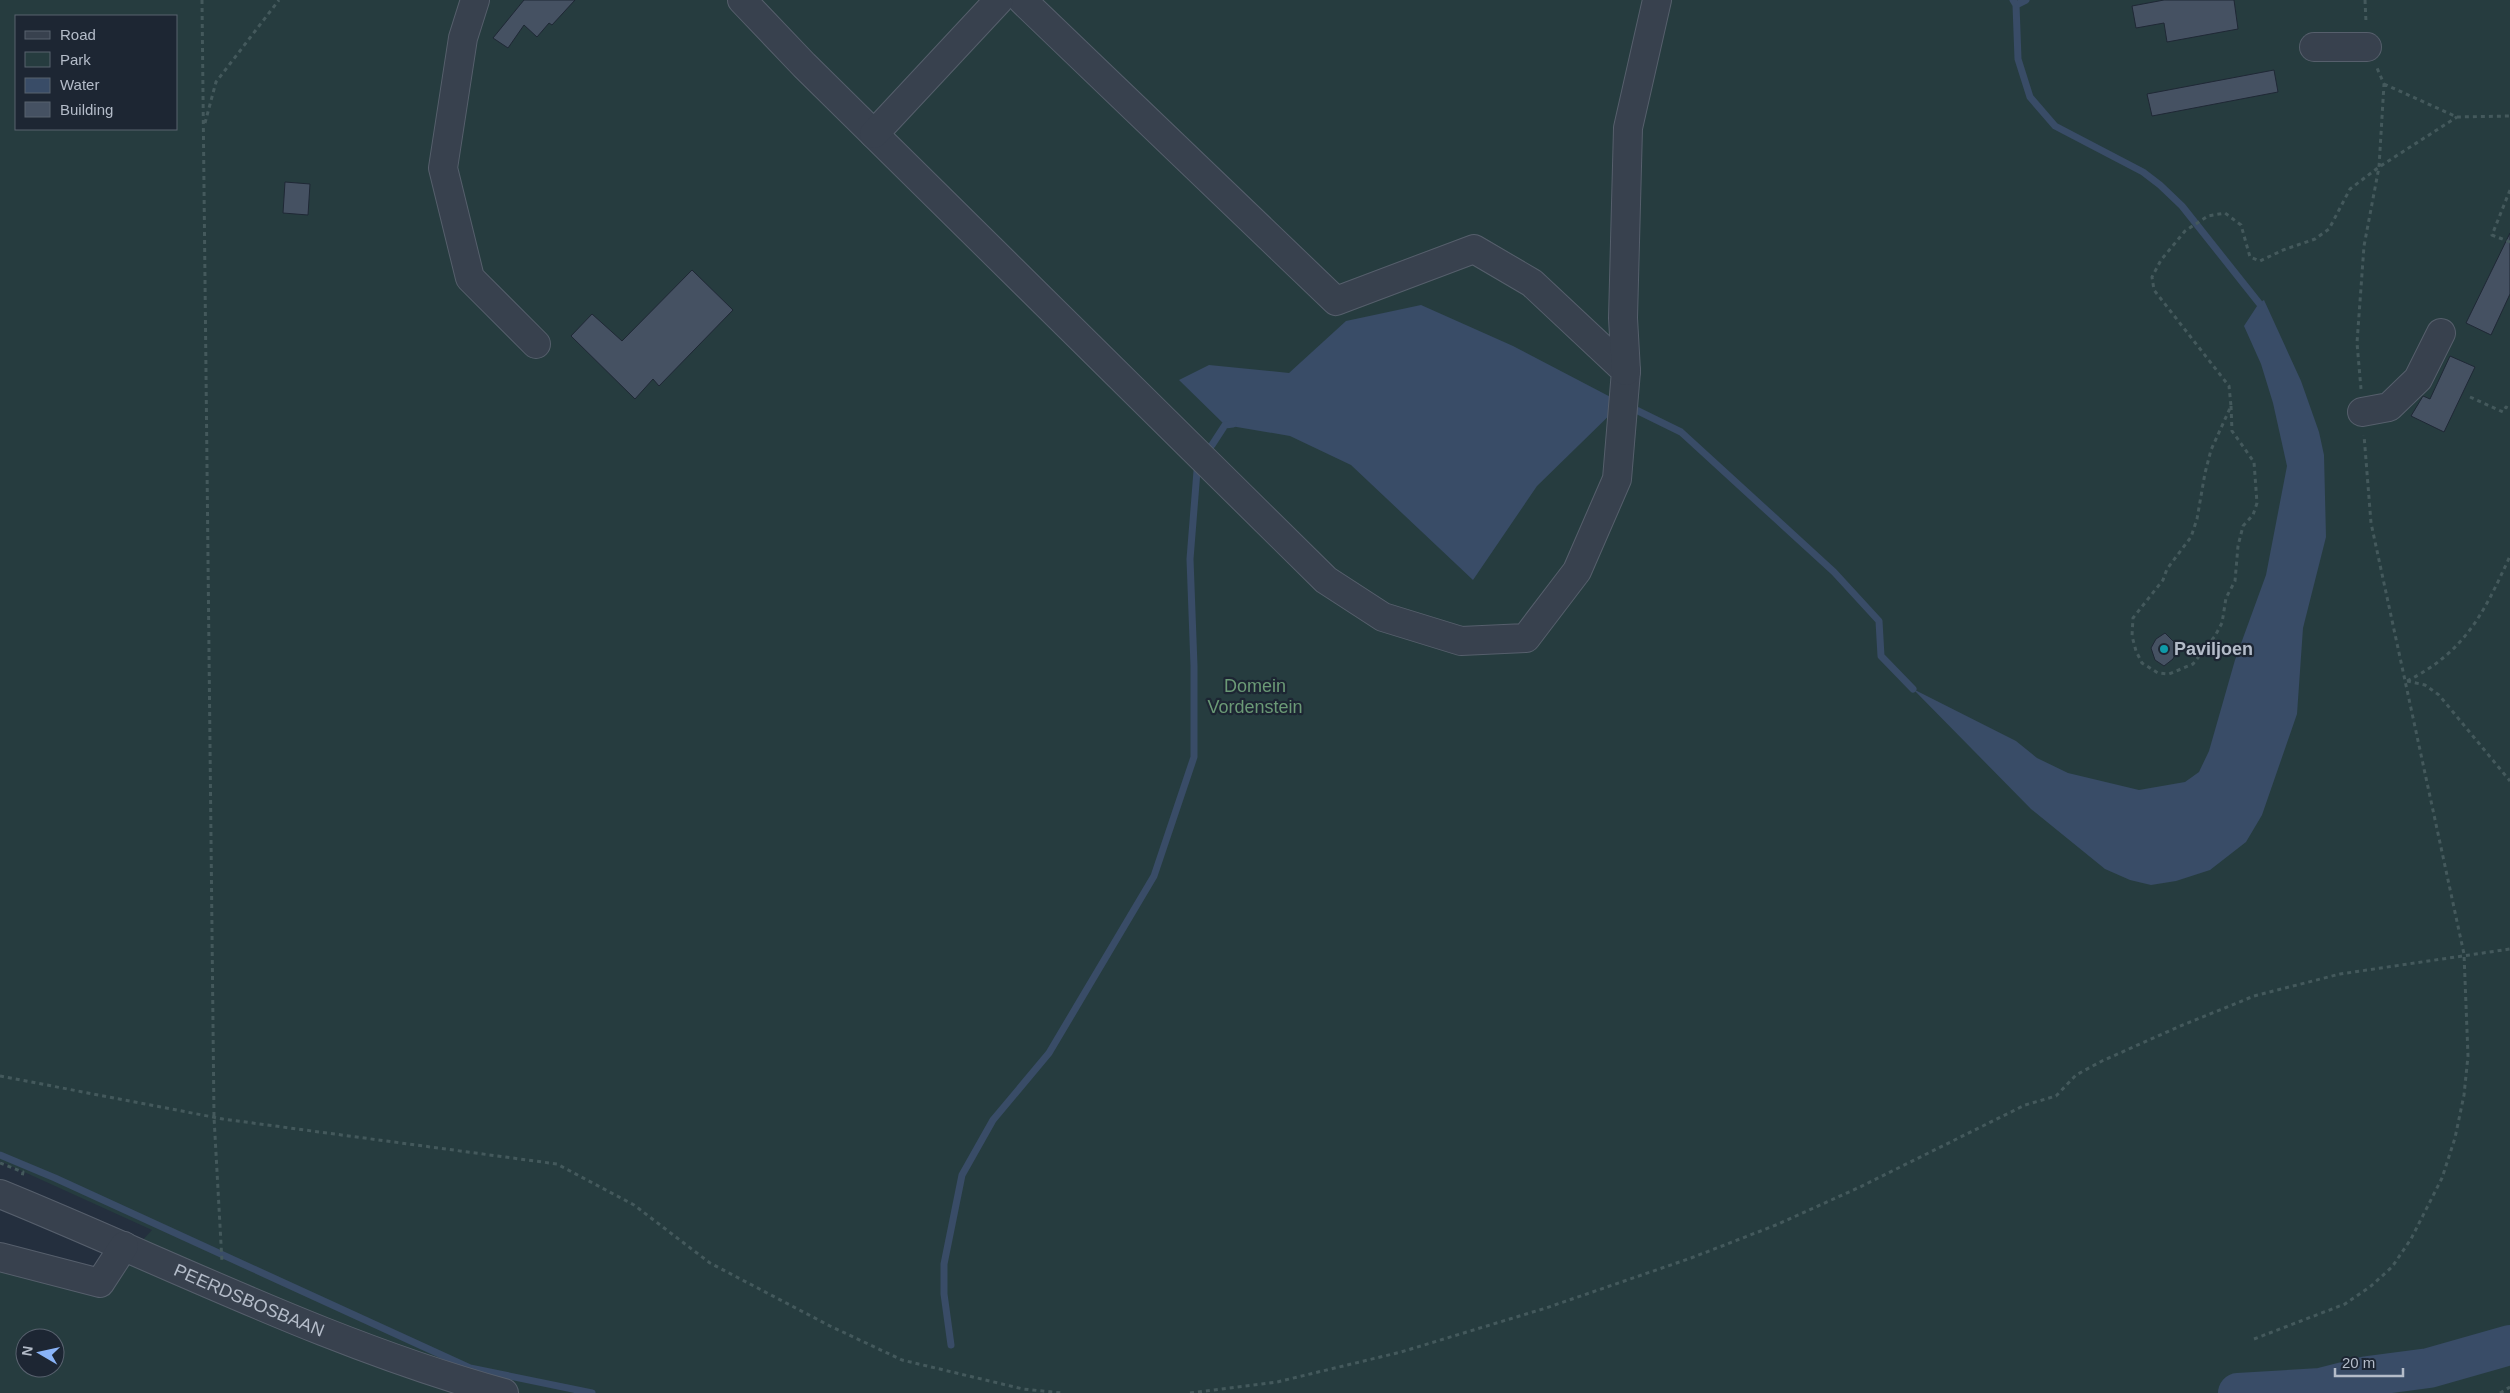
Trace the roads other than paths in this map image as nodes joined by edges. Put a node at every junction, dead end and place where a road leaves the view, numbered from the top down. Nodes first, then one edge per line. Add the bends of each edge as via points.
1 (475, 0) edge
2 (742, 0) edge
3 (999, 0) edge
4 (1022, 0) edge
5 (1657, 0) edge
6 (2314, 47) dead end
7 (2367, 47) dead end
8 (874, 134) junction
9 (2441, 333) dead end
10 (536, 344) dead end
11 (1626, 371) junction
12 (2362, 412) dead end
13 (0, 1194) edge
14 (124, 1246) junction
15 (0, 1257) edge
16 (504, 1393) edge

1 - 10 street via 463,38 444,168 470,278
2 - 8 street
3 - 8 street
4 - 11 street via 1336,301 1474,249 1532,283
5 - 11 street via 1628,128
6 - 7 street
8 - 11 street via 1326,580 1383,617 1461,641 1526,638 1577,572 1617,479
9 - 12 street via 2418,379 2389,407
13 - 14 street, PEERDSBOSBAAN
14 - 15 street via 100,1283
14 - 16 street, PEERDSBOSBAAN via 311,1328 444,1377

